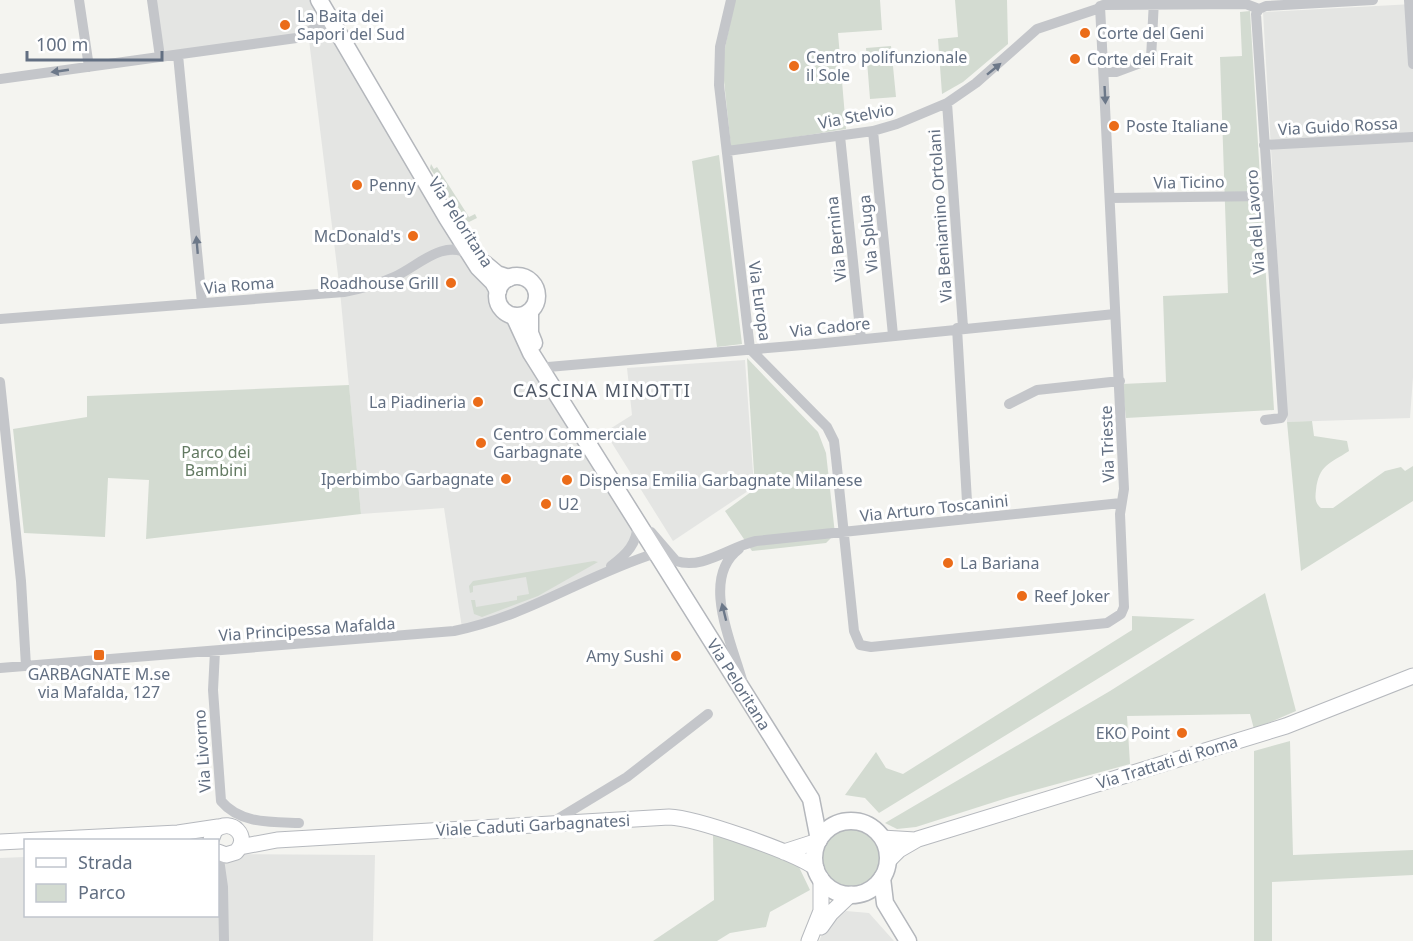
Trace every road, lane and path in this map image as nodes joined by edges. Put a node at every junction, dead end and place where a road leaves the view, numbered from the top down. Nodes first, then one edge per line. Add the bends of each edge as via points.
1 (79, 0) edge
2 (152, 0) edge
3 (319, 0) edge
4 (731, 0) edge
5 (1372, 0) edge
6 (1409, 0) edge
7 (1153, 2) edge
8 (1100, 6) junction
9 (1259, 9) junction
10 (333, 23) junction
11 (178, 55) junction
12 (160, 57) junction
13 (1413, 64) edge
14 (89, 67) junction
15 (1104, 72) junction
16 (0, 79) edge
17 (947, 103) junction
18 (397, 131) junction
19 (873, 131) junction
20 (840, 136) junction
21 (1413, 137) edge
22 (1264, 145) junction
23 (727, 152) junction
24 (1268, 196) junction
25 (1110, 198) junction
26 (470, 254) junction
27 (509, 278) junction
28 (498, 291) junction
29 (202, 303) junction
30 (522, 314) junction
31 (1115, 314) junction
32 (0, 319) edge
33 (960, 328) junction
34 (893, 335) junction
35 (861, 339) junction
36 (750, 350) junction
37 (548, 367) junction
38 (1120, 381) junction
39 (0, 382) edge
40 (1009, 404) dead end
41 (1265, 420) dead end
42 (1121, 503) junction
43 (968, 519) junction
44 (641, 525) junction
45 (843, 532) junction
46 (749, 543) junction
47 (656, 554) junction
48 (668, 569) junction
49 (604, 572) junction
50 (860, 645) joint
51 (215, 651) junction
52 (26, 666) junction
53 (0, 669) edge
54 (1413, 676) edge
55 (745, 689) junction
56 (708, 714) dead end
57 (811, 798) junction
58 (851, 821) junction
59 (299, 823) dead end
60 (549, 824) junction
61 (237, 829) junction
62 (178, 833) junction
63 (215, 834) edge
64 (882, 838) junction
65 (59, 839) edge
66 (200, 839) edge
67 (918, 839) junction
68 (276, 840) junction
69 (819, 840) junction
70 (24, 841) edge
71 (0, 842) edge
72 (226, 852) edge
73 (784, 852) junction
74 (888, 861) junction
75 (818, 873) junction
76 (882, 878) junction
77 (852, 894) junction
78 (224, 941) edge
79 (809, 941) edge
80 (815, 941) edge
81 (898, 941) edge
82 (908, 941) edge

1 - 14 street
2 - 12 street
3 - 10 main road, Via Peloritana
4 - 23 street, Via Europa via 720,47 719,85
5 - 9 street, Via Stelvio
6 - 13 street
7 - 8 street, Via Stelvio
7 - 9 street, Via Stelvio via 1246,4
7 - 15 street via 1151,59 1116,72
8 - 15 street, Via Trieste
17 -> 8 street, Via Stelvio via 1003,62 1037,29
9 - 22 street, Via del Lavoro via 1256,14
10 - 11 street via 323,23 299,37
10 - 18 main road, Via Peloritana
11 - 12 street
29 -> 11 street
12 - 14 street
14 -> 16 street
15 -> 25 street, Via Trieste
17 - 19 street, Via Stelvio
17 - 33 street, Via Beniamino Ortolani
18 - 26 main road, Via Peloritana
18 - 27 main road, Via Peloritana via 406,138 480,257 492,271
19 - 20 street, Via Stelvio
19 - 34 street, Via Spluga
20 - 23 street, Via Stelvio
20 - 35 street, Via Bernina
21 - 22 street, Via Guido Rossa
22 - 24 street, Via del Lavoro
23 - 36 street, Via Europa
24 - 25 street, Via Ticino
24 - 41 street, Via del Lavoro via 1283,414 1281,418
25 - 31 street, Via Trieste
26 - 28 main road, Via Peloritana
26 - 29 street, Via Roma via 453,249 431,254 406,272 353,290
27 - 28 main road
27 - 30 main road via 522,277 532,284 537,296
28 - 30 main road via 501,309
29 - 32 street, Via Roma
30 - 37 main road, Via Peloritana
30 - 44 main road, Via Peloritana via 526,345
31 - 33 street, Via Cadore
31 - 38 street, Via Trieste
33 - 34 street, Via Cadore
33 - 43 street, Via Beniamino Ortolani
34 - 35 street, Via Cadore
35 - 36 street, Via Cadore
36 - 37 street, Via Cadore
36 - 45 street, Via Europa via 831,435
37 - 44 main road, Via Peloritana
38 - 40 street via 1036,390
38 - 42 street, Via Trieste via 1124,489
39 - 52 street
42 - 43 street, Via Arturo Toscanini
42 - 50 street, Via Trieste via 1124,607 1115,620 881,647
43 - 45 street, Via Arturo Toscanini
44 - 46 street, Via Arturo Toscanini via 672,558 684,563 700,563
44 - 47 main road, Via Peloritana
44 - 48 main road, Via Peloritana
44 - 49 street, Via Principessa Mafalda via 630,550
45 - 46 street, Via Arturo Toscanini
45 - 50 street, Via Europa via 854,631
55 -> 46 street via 720,590 725,563
47 - 48 main road, Via Peloritana
47 - 49 street, Via Principessa Mafalda
48 - 55 main road, Via Peloritana
49 - 51 street, Via Principessa Mafalda via 528,609 470,628
51 - 52 street, Via Principessa Mafalda
51 - 59 street, Via Livorno via 213,690 221,801 255,820
52 - 53 street, Via Principessa Mafalda
54 - 67 street, Via Trattati di Roma via 1287,726
55 - 57 main road, Via Peloritana
56 - 60 street via 627,777
57 - 58 main road, Via Peloritana via 831,814
57 - 69 main road, Via Peloritana
58 - 64 main road via 871,827
58 - 69 main road via 834,825
60 - 68 street, Viale Caduti Garbagnatesi
60 - 73 street, Viale Caduti Garbagnatesi via 673,817
61 - 63 street, Viale Caduti Garbagnatesi via 228,825
61 - 68 street, Viale Caduti Garbagnatesi
61 - 72 street via 242,838
62 - 63 street
62 - 65 street
62 - 66 street
64 - 67 street, Via Trattati di Roma
64 - 74 main road
67 - 74 street, Via Trattati di Roma
68 - 72 street, Viale Caduti Garbagnatesi
69 - 73 street
69 - 75 main road via 814,857
70 - 71 street
72 - 78 street
73 - 75 street, Viale Caduti Garbagnatesi via 806,861
74 - 76 main road
75 - 77 main road via 838,892
75 - 79 street via 821,911
76 - 77 main road via 870,890
76 - 82 main road via 885,903
77 - 80 street via 828,917
77 - 81 main road via 868,901 883,915

